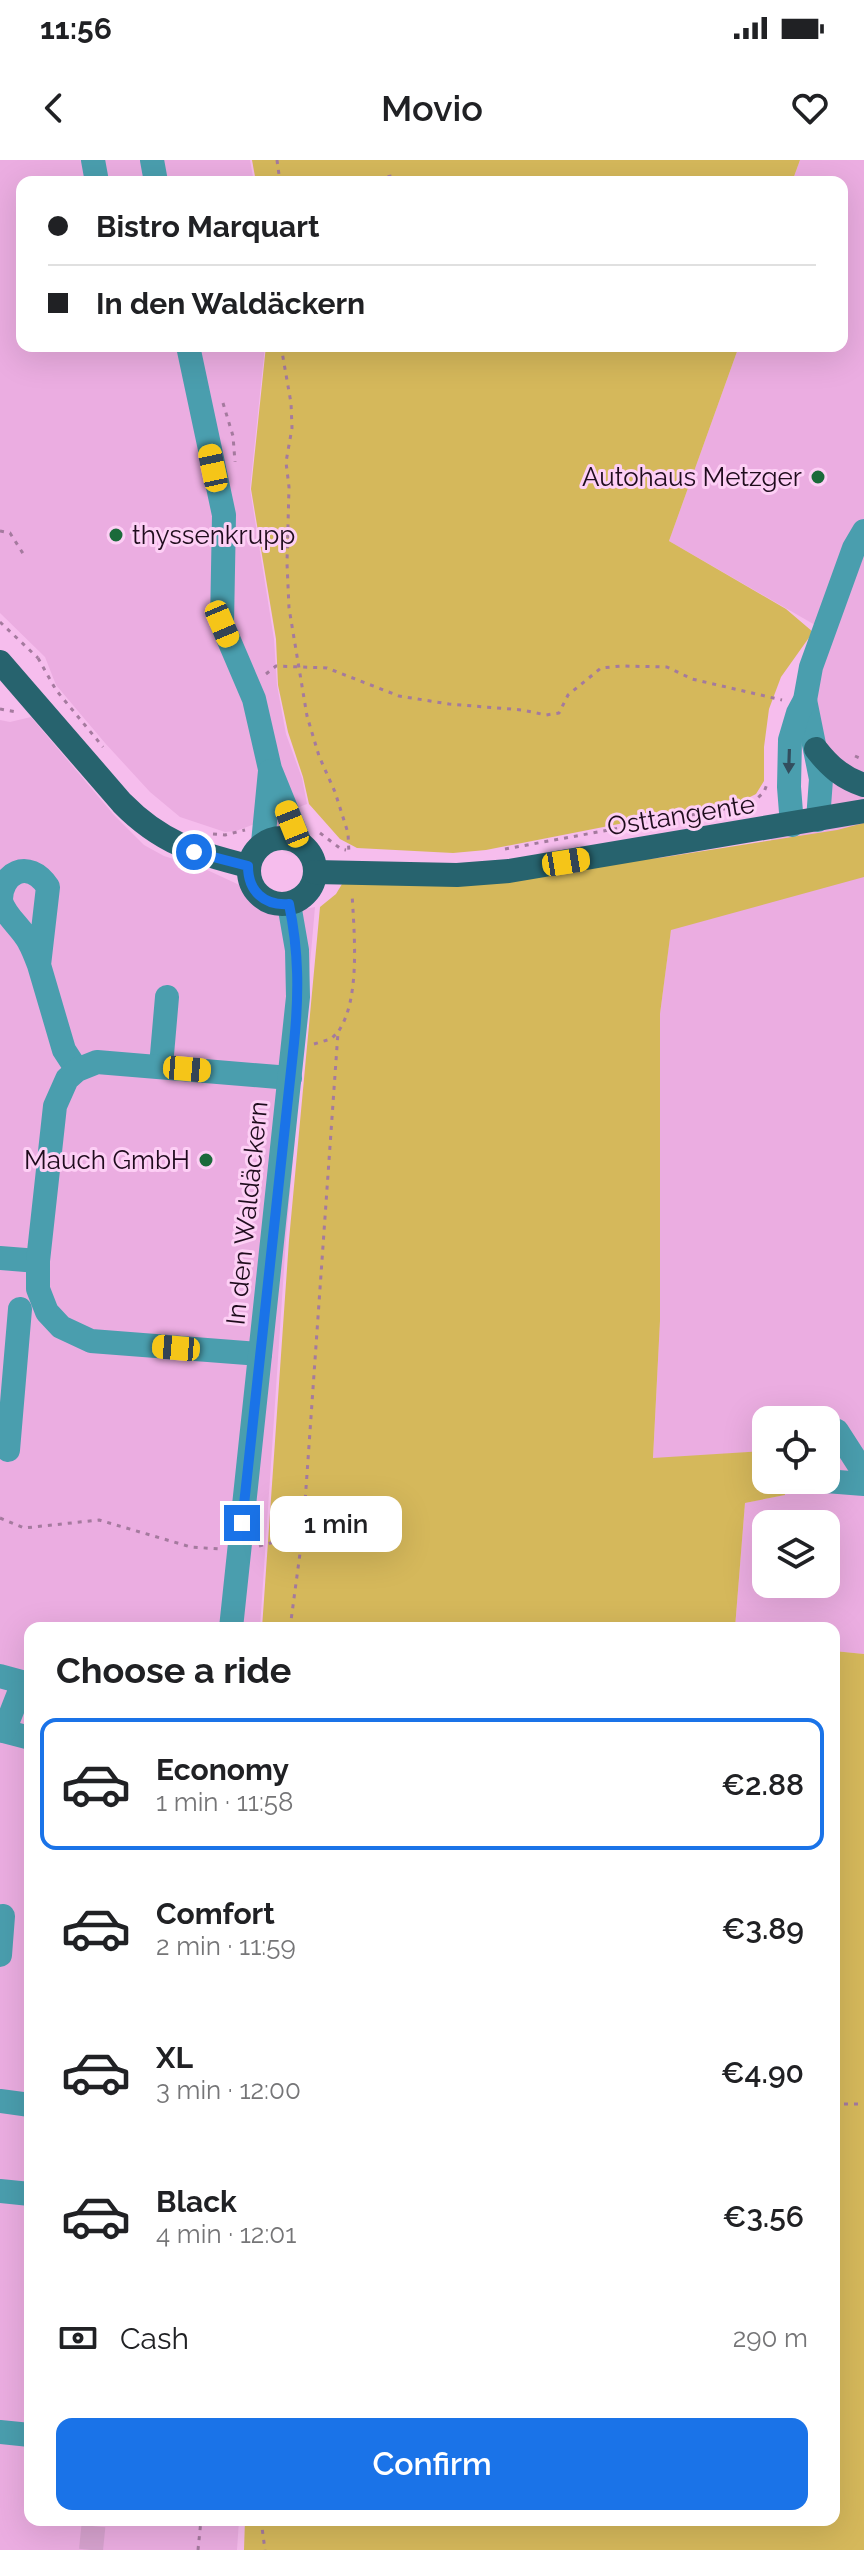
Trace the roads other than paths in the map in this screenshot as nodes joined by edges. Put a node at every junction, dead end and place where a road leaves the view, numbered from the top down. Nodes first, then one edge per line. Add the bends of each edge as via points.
1 (189, 352) edge
2 (864, 531) edge
3 (0, 662) edge
4 (793, 700) junction
5 (816, 749) junction
6 (270, 769) junction
7 (864, 785) edge
8 (864, 811) edge
9 (818, 820) junction
10 (792, 825) junction
11 (309, 837) junction
12 (263, 843) junction
13 (248, 866) junction
14 (315, 872) junction
15 (289, 904) junction
16 (39, 965) dead end
17 (167, 997) dead end
18 (161, 1066) junction
19 (77, 1070) junction
20 (290, 1078) junction
21 (0, 1258) edge
22 (38, 1261) junction
23 (10, 1308) edge
24 (47, 1312) junction
25 (260, 1354) junction
26 (840, 1436) edge
27 (8, 1450) dead end
28 (864, 1473) edge
29 (840, 1482) edge
30 (864, 1484) edge
31 (232, 1622) edge
32 (0, 1676) edge
33 (24, 1695) edge
34 (2, 1730) edge
35 (24, 1736) edge
36 (3, 1916) dead end
37 (0, 1955) edge
38 (0, 2101) edge
39 (24, 2104) edge
40 (0, 2191) edge
41 (24, 2193) edge
42 (0, 2432) edge
43 (24, 2434) edge

1 - 6 street via 224,515 222,624 254,699
2 - 4 street
3 - 13 main road via 144,824 182,847
4 - 5 street
4 -> 10 street via 798,713 790,740
5 - 7 main road via 830,767
5 - 9 street via 821,779
6 - 11 street
6 - 12 street
8 - 9 main road, Osttangente
9 - 10 main road, Osttangente
10 - 14 main road, Osttangente via 509,871
11 - 12 main road
11 - 14 main road
12 - 13 main road
13 - 15 main road via 257,894 278,905
14 - 15 main road via 304,896
15 - 20 street, In den Waldäckern via 299,973
16 - 19 street via 64,1050
17 - 18 street
18 - 19 street, In den Waldäckern via 97,1062
18 - 20 street, In den Waldäckern
19 - 22 street via 55,1106
20 - 25 street, In den Waldäckern
21 - 22 street
22 - 24 street via 38,1289
23 - 24 street
23 - 27 street
24 - 25 street, In den Waldäckern via 61,1327 91,1341
25 - 31 street, In den Waldäckern
26 - 28 street
29 - 30 street
32 - 33 street via 22,1682
33 - 34 street
34 - 35 street
36 - 37 street
38 - 39 street
40 - 41 street
42 - 43 street

